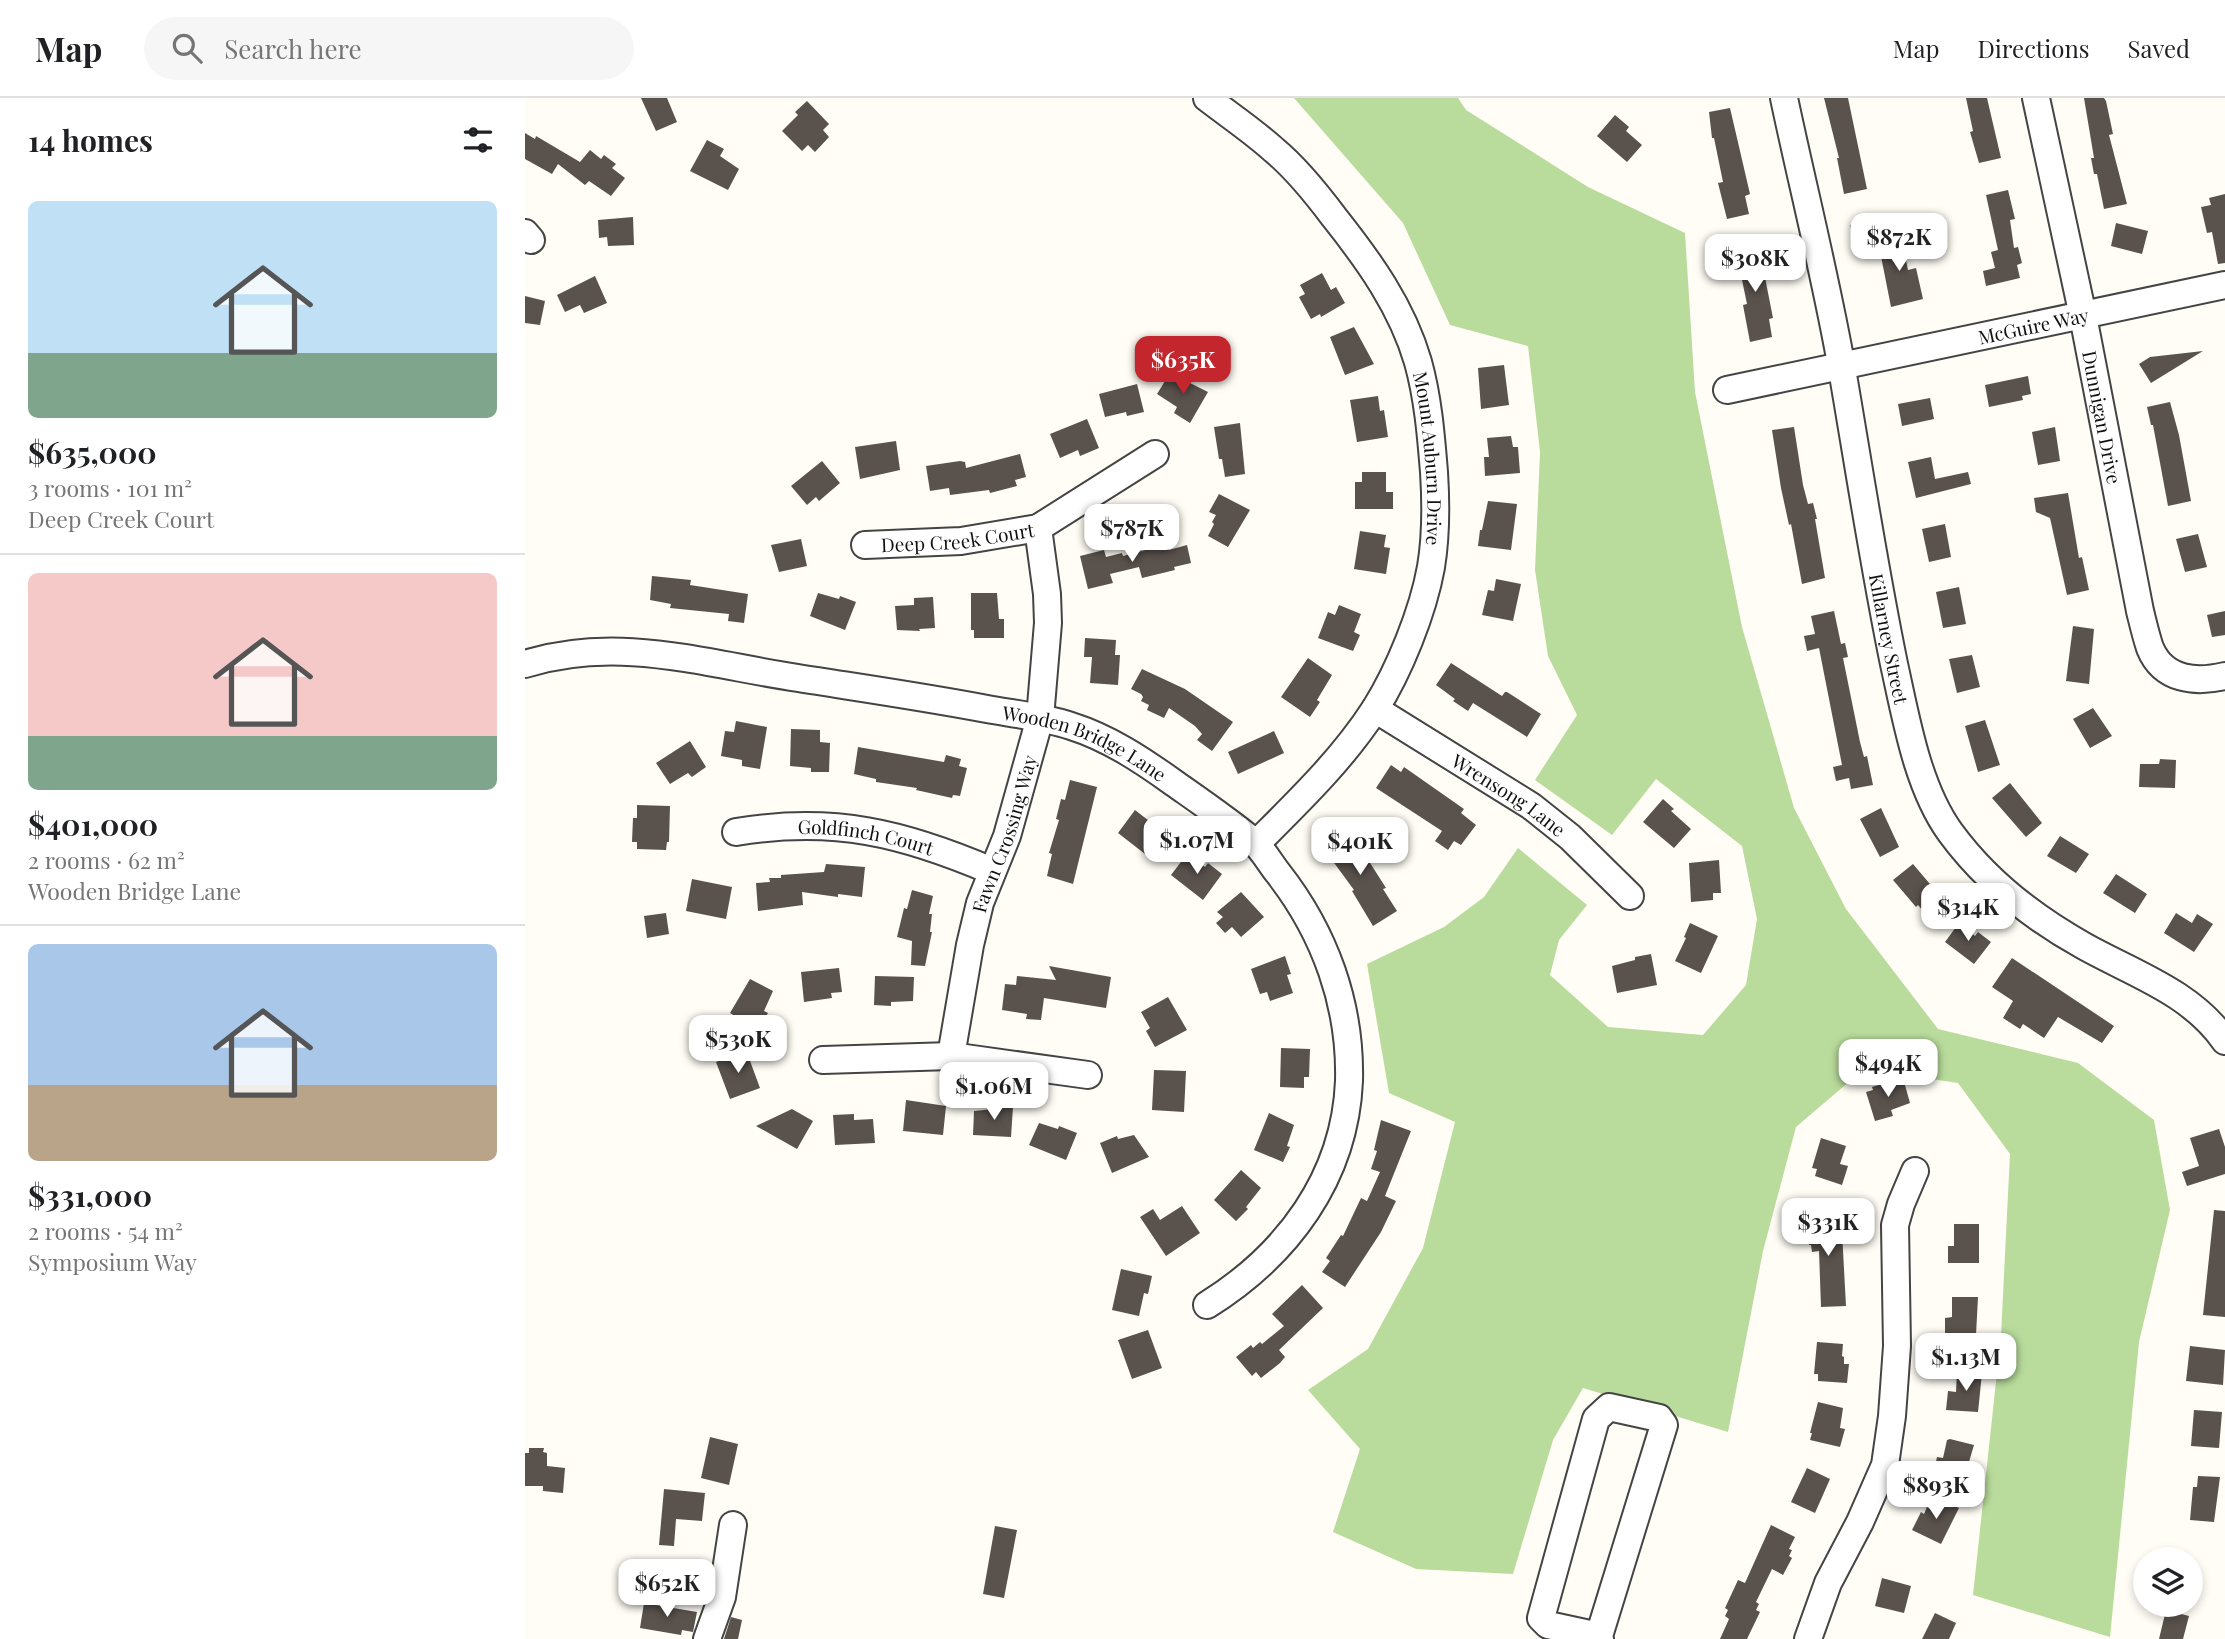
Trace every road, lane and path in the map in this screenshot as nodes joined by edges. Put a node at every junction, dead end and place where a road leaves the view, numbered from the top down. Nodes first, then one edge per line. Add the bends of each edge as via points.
1 (1207, 98) edge
2 (1784, 98) edge
3 (2036, 98) edge
4 (2225, 285) edge
5 (2083, 316) junction
6 (1841, 365) junction
7 (1727, 390) dead end
8 (1155, 454) dead end
9 (1038, 528) junction
10 (865, 545) dead end
11 (525, 664) edge
12 (2225, 676) edge
13 (1375, 709) junction
14 (1040, 718) junction
15 (736, 832) dead end
16 (1256, 844) junction
17 (992, 872) junction
18 (1630, 895) dead end
19 (2225, 1041) edge
20 (951, 1056) junction
21 (823, 1060) dead end
22 (1088, 1075) dead end
23 (1915, 1171) dead end
24 (1207, 1305) dead end
25 (733, 1525) dead end
26 (1599, 1638) edge
27 (707, 1639) edge
28 (1808, 1639) edge

1 - 13 street, Mount Auburn Drive via 1275,150 1322,201 1387,291 1418,363 1428,407 1435,492 1431,567 1410,635
2 - 6 street, Killarney Street
3 - 5 street, Dunnigan Drive
4 - 5 street, McGuire Way
5 - 6 street, McGuire Way
5 - 12 street, Dunnigan Drive via 2151,650 2183,679
6 - 7 street, McGuire Way
6 - 19 street, Killarney Street via 1907,725 1949,830 1979,867 2025,909 2195,1007
8 - 9 street, Deep Creek Court
9 - 10 street, Deep Creek Court via 961,541
9 - 14 street, Fawn Crossing Way via 1048,623
11 - 14 street, Wooden Bridge Lane via 586,651 669,654
13 - 16 street, Mount Auburn Drive via 1326,773
13 - 18 street, Wrensong Lane via 1531,806
14 - 16 street, Wooden Bridge Lane via 1084,730 1140,759
14 - 17 street, Fawn Crossing Way via 1007,836
15 - 17 street, Goldfinch Court via 806,825 877,831 943,850
16 - 24 street, Wooden Bridge Lane via 1289,887 1331,967 1347,1026 1348,1099 1332,1157 1295,1229 1257,1269
17 - 20 street, Fawn Crossing Way via 969,945
20 - 21 street
20 - 22 street
23 - 28 street via 1895,1225 1897,1346 1885,1465 1828,1583
25 - 27 street via 722,1597
26 - 26 street via 1548,1625 1541,1618 1596,1419 1609,1407 1659,1418 1664,1425

